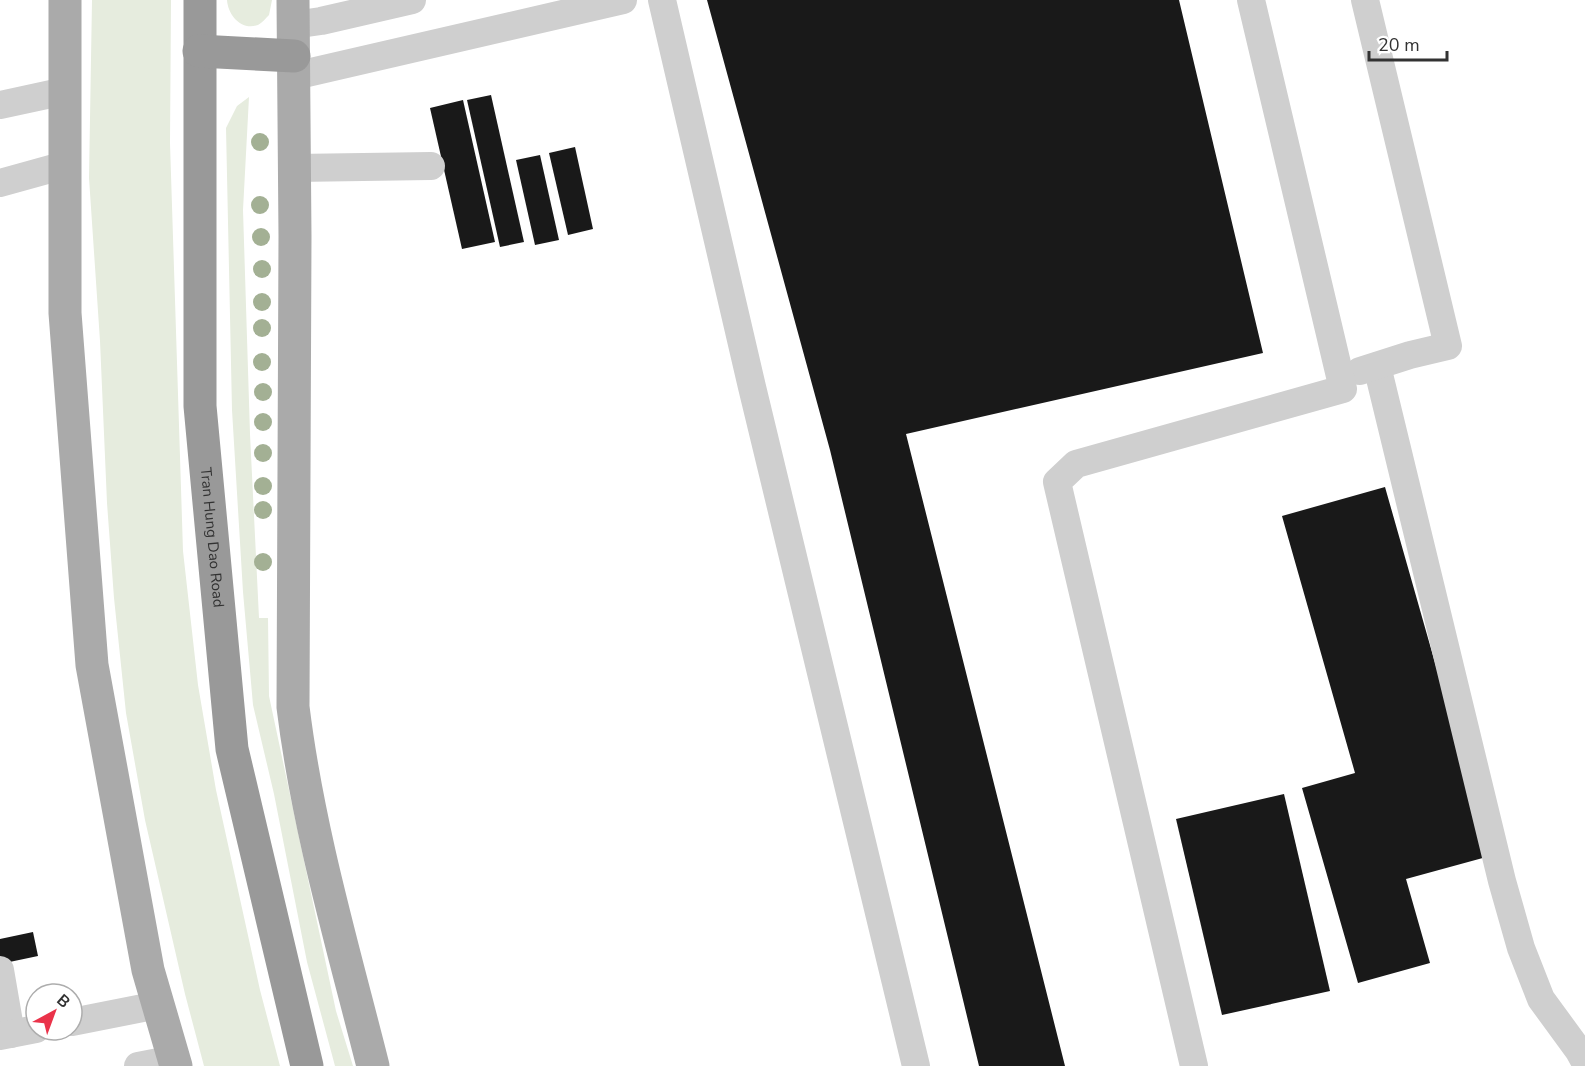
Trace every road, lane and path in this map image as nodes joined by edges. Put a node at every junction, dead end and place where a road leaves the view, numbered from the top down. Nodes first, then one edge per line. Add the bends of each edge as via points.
1 (65, 0) edge
2 (200, 0) edge
3 (412, 0) edge
4 (623, 0) edge
5 (662, 0) edge
6 (1251, 0) edge
7 (1365, 0) edge
8 (294, 39) edge
9 (199, 51) junction
10 (65, 91) junction
11 (0, 105) edge
12 (65, 165) junction
13 (431, 166) dead end
14 (295, 168) junction
15 (0, 183) edge
16 (1377, 366) junction
17 (1341, 377) junction
18 (0, 970) edge
19 (158, 1005) junction
20 (84, 1020) edge
21 (16, 1033) edge
22 (1585, 1062) edge
23 (175, 1063) edge
24 (138, 1066) edge
25 (307, 1066) edge
26 (373, 1066) edge
27 (916, 1066) edge
28 (1194, 1066) edge

1 - 10 main road
2 - 9 highway, Tran Hung Dao Road
3 - 8 lane
4 - 8 lane
5 - 27 lane
6 - 17 lane
7 - 16 lane via 1448,346
8 - 9 highway
8 - 14 main road
9 - 25 highway, Tran Hung Dao Road via 200,406 232,749
10 - 11 lane
10 - 12 main road
12 - 15 lane
12 - 19 main road via 65,313 92,665 148,970
13 - 14 lane
14 - 26 main road via 293,707 299,759 318,850
16 - 17 lane
16 - 22 lane via 1521,948 1541,999
17 - 28 lane via 1344,389 1076,464 1057,482
18 - 21 lane
19 - 20 lane
19 - 23 main road
23 - 24 lane

